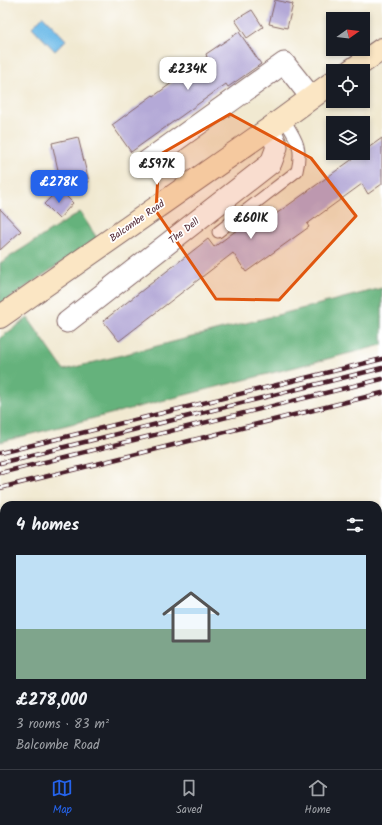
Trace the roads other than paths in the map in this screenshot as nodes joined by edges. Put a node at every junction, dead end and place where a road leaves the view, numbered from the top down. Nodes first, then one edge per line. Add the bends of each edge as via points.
1 (382, 49) edge
2 (360, 64) edge
3 (326, 87) edge
4 (311, 97) junction
5 (277, 123) junction
6 (143, 164) dead end
7 (218, 232) dead end
8 (0, 317) edge
9 (67, 322) dead end

1 - 2 main road
3 - 4 main road, Balcombe Road
4 - 5 main road, Balcombe Road
4 - 6 street via 284,62
5 - 7 lane via 296,139 300,157 297,171
5 - 8 main road, Balcombe Road
5 - 9 street, The Dell via 277,147 271,163

